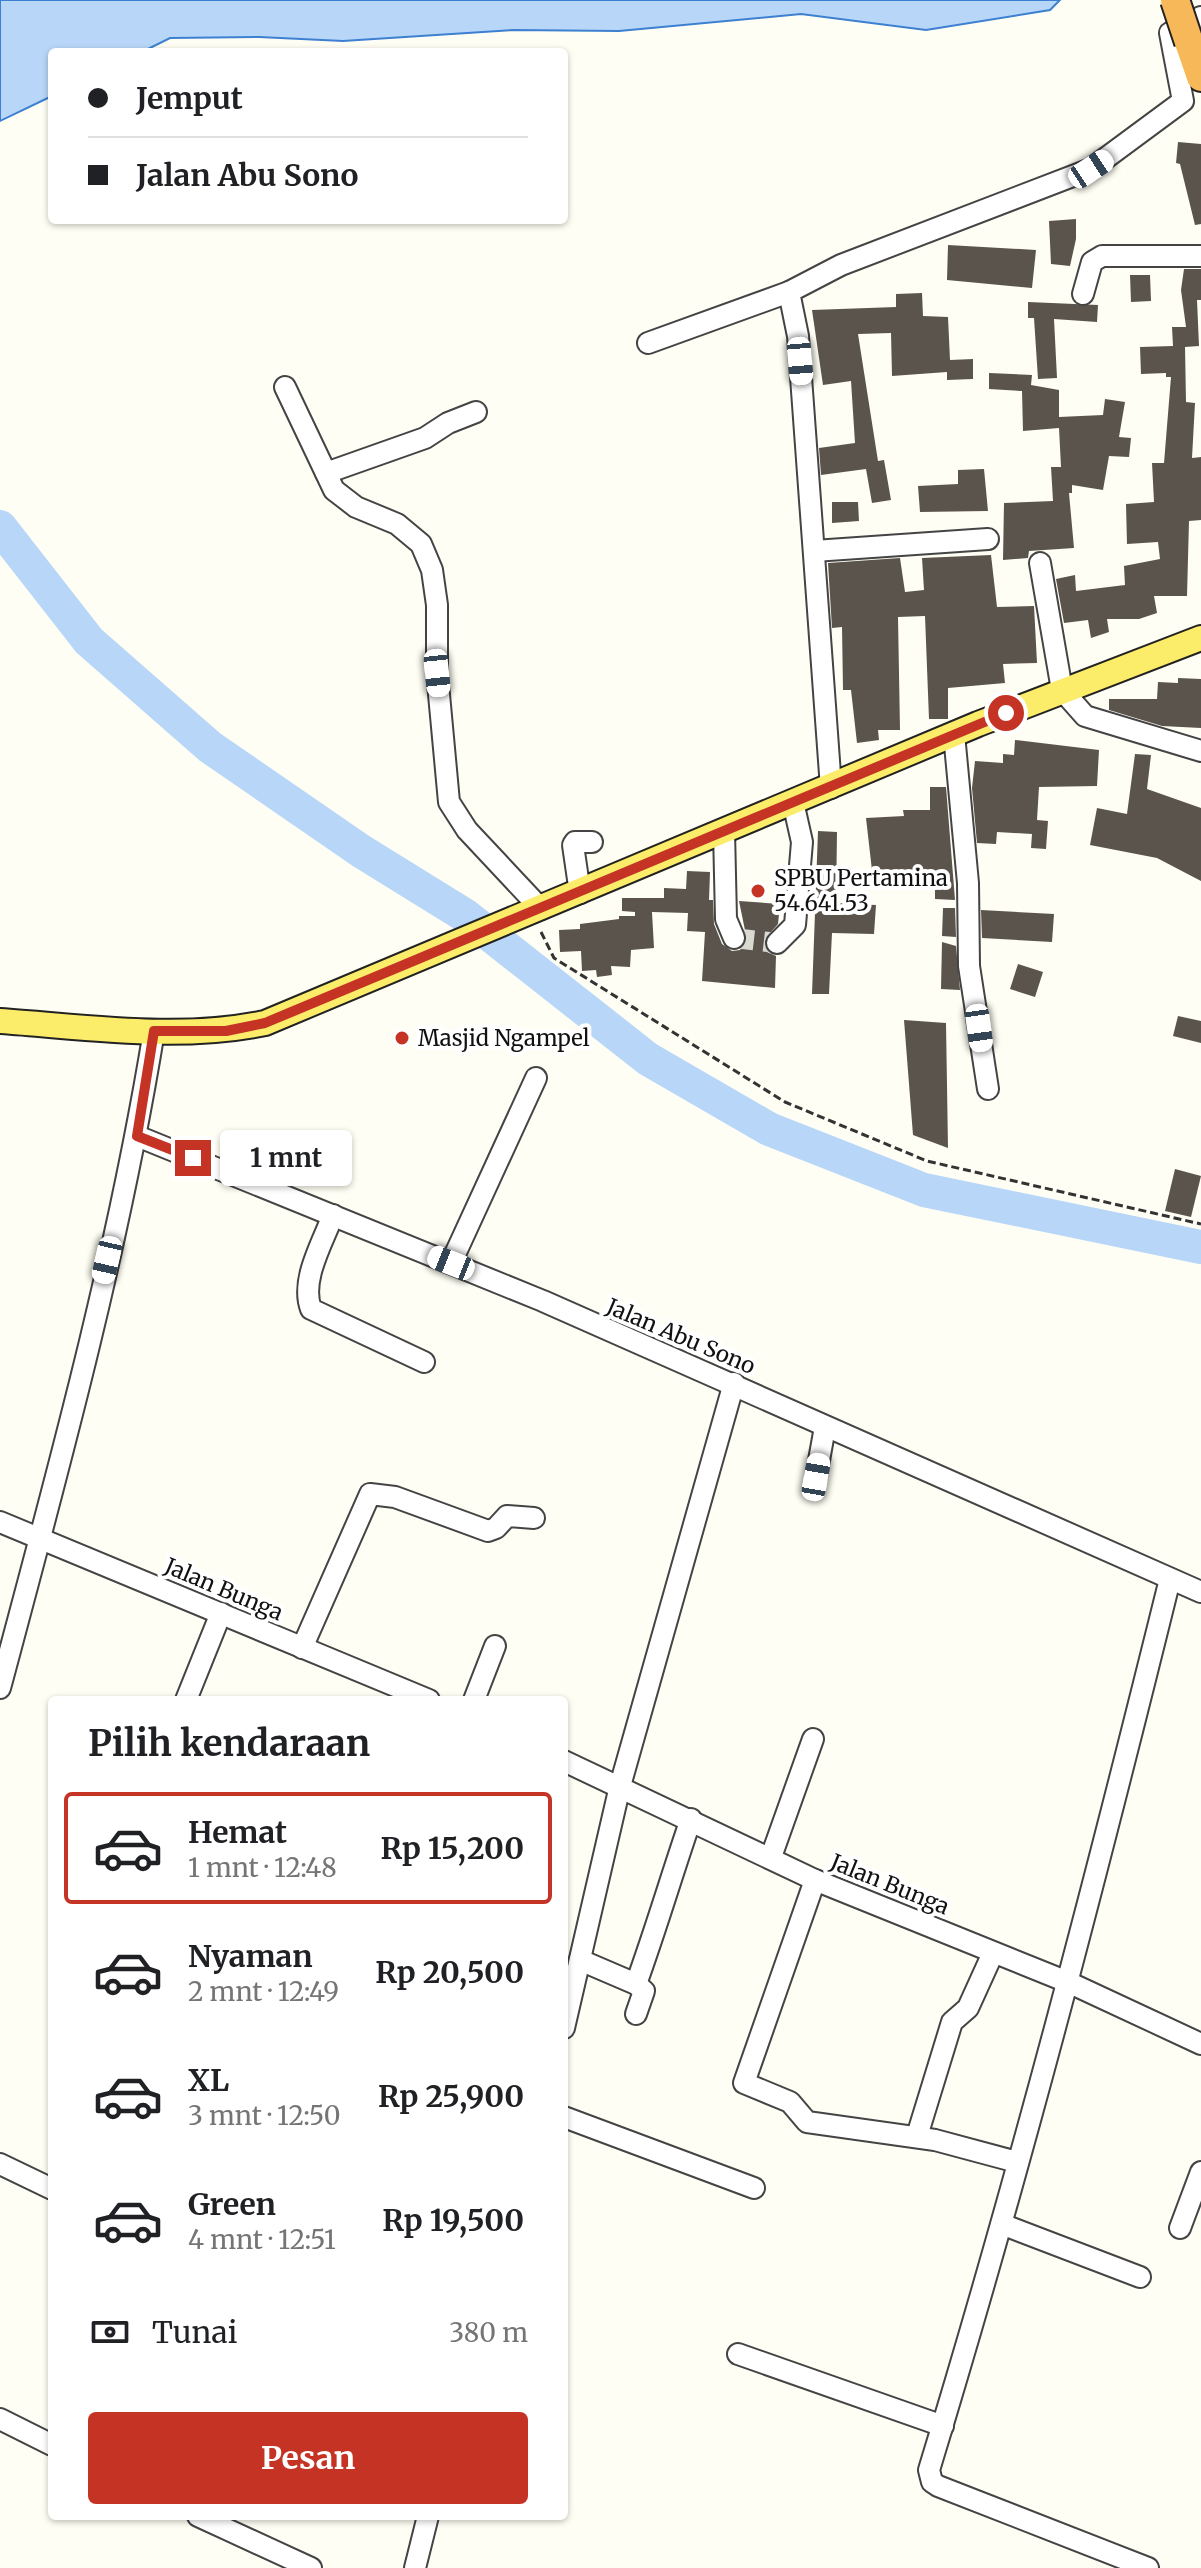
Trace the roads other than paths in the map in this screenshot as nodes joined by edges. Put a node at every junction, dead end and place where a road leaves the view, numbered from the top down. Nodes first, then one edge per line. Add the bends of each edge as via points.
1 (1175, 0) edge
2 (1195, 30) edge
3 (1201, 77) edge
4 (1201, 256) edge
5 (789, 292) junction
6 (1083, 294) dead end
7 (648, 343) dead end
8 (285, 387) dead end
9 (476, 412) dead end
10 (326, 473) junction
11 (988, 539) dead end
12 (814, 551) junction
13 (1040, 563) dead end
14 (1201, 638) edge
15 (1062, 690) junction
16 (954, 734) junction
17 (1201, 751) edge
18 (831, 788) junction
19 (793, 802) junction
20 (724, 831) junction
21 (592, 842) dead end
22 (580, 893) junction
23 (534, 912) junction
24 (734, 938) dead end
25 (777, 943) dead end
26 (0, 1021) edge
27 (154, 1031) junction
28 (536, 1078) dead end
29 (988, 1089) dead end
30 (137, 1136) junction
31 (333, 1215) junction
32 (451, 1263) junction
33 (424, 1362) dead end
34 (734, 1383) junction
35 (825, 1427) junction
36 (816, 1477) dead end
37 (534, 1518) dead end
38 (0, 1522) edge
39 (39, 1540) junction
40 (1170, 1579) junction
41 (1201, 1592) edge
42 (221, 1613) junction
43 (495, 1646) dead end
44 (302, 1648) junction
45 (0, 1688) edge
46 (384, 1692) edge
47 (188, 1696) edge
48 (406, 1696) edge
49 (476, 1696) edge
50 (813, 1739) dead end
51 (568, 1763) edge
52 (620, 1786) junction
53 (691, 1819) junction
54 (771, 1857) junction
55 (815, 1880) junction
56 (993, 1953) junction
57 (580, 1960) junction
58 (1070, 1983) junction
59 (636, 1984) junction
60 (568, 2011) edge
61 (636, 2014) dead end
62 (1201, 2044) edge
63 (568, 2118) edge
64 (917, 2136) junction
65 (1017, 2162) junction
66 (0, 2164) edge
67 (1201, 2172) edge
68 (48, 2187) edge
69 (754, 2188) dead end
70 (1004, 2225) junction
71 (1180, 2228) dead end
72 (1140, 2277) dead end
73 (738, 2354) dead end
74 (0, 2419) edge
75 (943, 2426) junction
76 (48, 2443) edge
77 (207, 2520) edge
78 (427, 2520) edge
79 (311, 2568) edge
80 (415, 2568) edge
81 (1148, 2568) edge

1 - 2 highway, bridge
2 - 3 highway
2 - 5 street via 1170,33 1183,101 1104,160 1025,196 841,265
4 - 6 street via 1102,256 1092,262
5 - 7 street
5 - 12 street via 798,336
8 - 10 street
9 - 10 street via 425,438
10 - 23 street via 334,490 356,507 397,524 421,544 432,570 437,605 437,673 449,802
11 - 12 street
12 - 18 street
13 - 15 street
14 - 15 main road
15 - 16 main road
15 - 17 street via 1085,716
16 - 18 main road
16 - 29 street via 968,883 969,966
18 - 19 main road
19 - 20 main road
19 - 25 street via 802,842 795,925
20 - 22 main road
20 - 24 street via 726,919
21 - 22 street via 573,845
22 - 23 main road
23 - 27 main road via 265,1023 226,1031
26 - 27 main road
27 - 30 street
28 - 32 street
30 - 31 street, Jalan Abu Sono
30 - 39 street
31 - 32 street, Jalan Abu Sono
31 - 33 street via 311,1276 311,1309
32 - 34 street, Jalan Abu Sono
34 - 35 street, Jalan Abu Sono
34 - 52 street
35 - 36 street
35 - 40 street, Jalan Abu Sono
37 - 44 street via 507,1516 488,1531 395,1497 370,1494
38 - 39 street, Jalan Bunga
39 - 42 street, Jalan Bunga
39 - 45 street
40 - 41 street, Jalan Abu Sono
40 - 58 street
42 - 44 street, Jalan Bunga
42 - 47 street
43 - 49 street
44 - 46 street, Jalan Bunga
46 - 48 street, Jalan Bunga
50 - 54 street
51 - 52 street, Jalan Bunga
52 - 53 street, Jalan Bunga
52 - 57 street
53 - 54 street, Jalan Bunga
53 - 59 street
54 - 55 street, Jalan Bunga
55 - 56 street, Jalan Bunga
55 - 64 street via 744,2083 790,2102 807,2122
56 - 58 street, Jalan Bunga
56 - 64 street via 968,2008 952,2022
57 - 59 street
57 - 60 street
58 - 62 street, Jalan Bunga
58 - 65 street
59 - 61 street via 644,1991
63 - 69 street
64 - 65 street
65 - 70 street
66 - 68 street
67 - 71 street
70 - 72 street
70 - 75 street
73 - 75 street
74 - 76 street
75 - 81 street via 929,2470 932,2482
77 - 79 street
78 - 80 street

